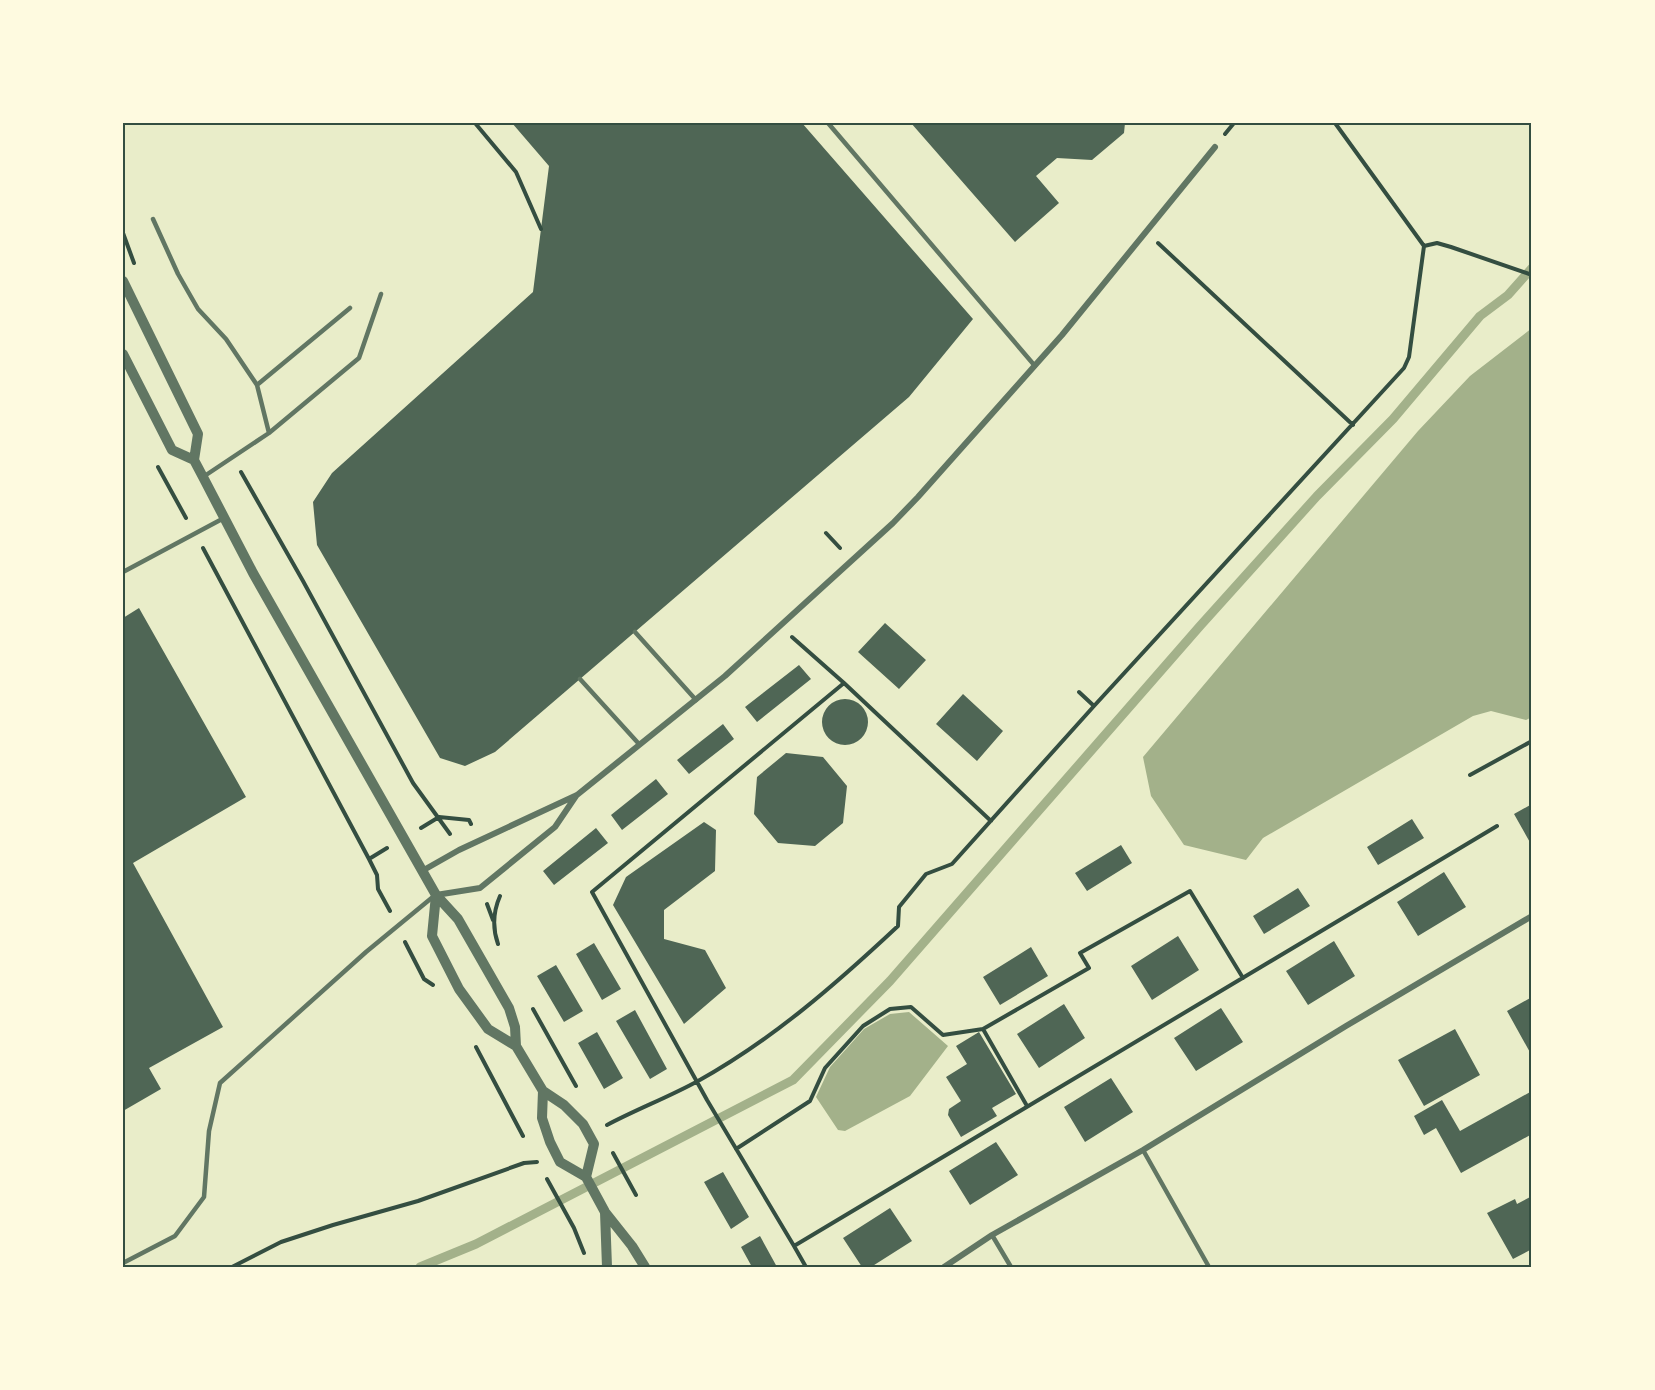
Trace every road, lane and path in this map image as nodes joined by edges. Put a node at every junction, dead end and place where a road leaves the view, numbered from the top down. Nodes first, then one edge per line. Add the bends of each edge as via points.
1 (475, 123) edge
2 (828, 123) edge
3 (1335, 123) edge
4 (1215, 147) dead end
5 (153, 219) dead end
6 (541, 229) dead end
7 (1146, 232) junction
8 (123, 233) edge
9 (1424, 246) junction
10 (134, 264) dead end
11 (1532, 275) edge
12 (123, 281) edge
13 (381, 294) dead end
14 (350, 308) dead end
15 (123, 354) edge
16 (1035, 366) junction
17 (257, 385) junction
18 (1353, 425) junction
19 (269, 433) junction
20 (232, 457) junction
21 (194, 460) junction
22 (156, 463) dead end
23 (203, 477) junction
24 (224, 518) junction
25 (195, 533) junction
26 (826, 533) dead end
27 (835, 542) dead end
28 (123, 572) edge
29 (780, 627) junction
30 (635, 632) dead end
31 (580, 679) dead end
32 (844, 683) junction
33 (1079, 692) dead end
34 (696, 700) junction
35 (1094, 706) junction
36 (1532, 741) edge
37 (639, 744) junction
38 (1470, 775) dead end
39 (577, 795) junction
40 (439, 817) dead end
41 (990, 821) junction
42 (1497, 826) dead end
43 (422, 871) junction
44 (495, 877) junction
45 (436, 895) junction
46 (1532, 916) edge
47 (397, 926) junction
48 (501, 948) dead end
49 (1243, 978) junction
50 (436, 986) dead end
51 (530, 1002) dead end
52 (983, 1029) junction
53 (472, 1040) dead end
54 (516, 1046) junction
55 (697, 1081) junction
56 (576, 1087) dead end
57 (543, 1091) junction
58 (1028, 1106) junction
59 (599, 1129) junction
60 (591, 1139) junction
61 (526, 1141) dead end
62 (736, 1149) junction
63 (1143, 1150) junction
64 (532, 1152) dead end
65 (558, 1157) junction
66 (537, 1162) junction
67 (586, 1177) junction
68 (636, 1195) dead end
69 (605, 1212) junction
70 (992, 1235) junction
71 (794, 1246) junction
72 (586, 1257) dead end
73 (123, 1263) edge
74 (232, 1267) edge
75 (607, 1267) edge
76 (645, 1267) edge
77 (806, 1267) edge
78 (944, 1267) edge
79 (1011, 1267) edge
80 (1209, 1267) edge

1 - 6 path via 516,172
2 - 16 lane
3 - 9 path
4 - 7 street
5 - 17 lane via 198,309 226,339
7 - 16 street
7 - 18 path
8 - 10 path
9 - 11 path via 1437,243
9 - 18 path via 1409,357 1404,368
12 - 21 street via 198,434
13 - 19 lane via 358,358
14 - 17 lane
15 - 21 street via 172,450
16 - 29 street via 893,523
17 - 19 lane
18 - 35 path
19 - 20 lane
20 - 23 lane
20 - 40 path via 413,783
21 - 23 street
22 - 25 path
23 - 24 street
24 - 25 lane
24 - 43 street
25 - 28 lane
25 - 47 path via 369,859 378,889
26 - 27 path
29 - 32 path
29 - 34 street
30 - 34 lane
31 - 37 lane
32 - 41 path
32 - 55 path via 592,892
33 - 35 path
34 - 37 street
35 - 41 path
36 - 38 path
37 - 39 street
39 - 43 street
39 - 44 street via 555,827
41 - 55 path via 952,864 926,874 898,907 898,926 858,963 783,1026
42 - 49 path
43 - 45 street
44 - 45 street via 480,888
44 - 48 path via 502,891 494,920
45 - 47 lane
45 - 54 street via 458,919 509,1008
45 - 54 street via 432,936 459,989 488,1029
46 - 63 street
47 - 50 path via 424,979
47 - 73 lane via 220,1083 209,1131 204,1197 175,1236
49 - 52 path via 1190,891 1080,952 1089,968
49 - 58 path
51 - 56 path
52 - 58 path
52 - 62 path via 943,1035 911,1007 891,1009 863,1026 825,1068 810,1101
53 - 61 path
54 - 57 street
55 - 59 path
55 - 62 path
57 - 60 street via 583,1124
57 - 65 street via 542,1118
58 - 71 path
59 - 60 path
59 - 68 path
60 - 67 street
62 - 71 path
63 - 70 street
63 - 80 lane
64 - 66 path
65 - 66 path
65 - 67 street
66 - 72 path
66 - 74 path via 281,1242
67 - 69 street
69 - 75 street
69 - 76 street
70 - 78 street
70 - 79 lane
71 - 77 path

